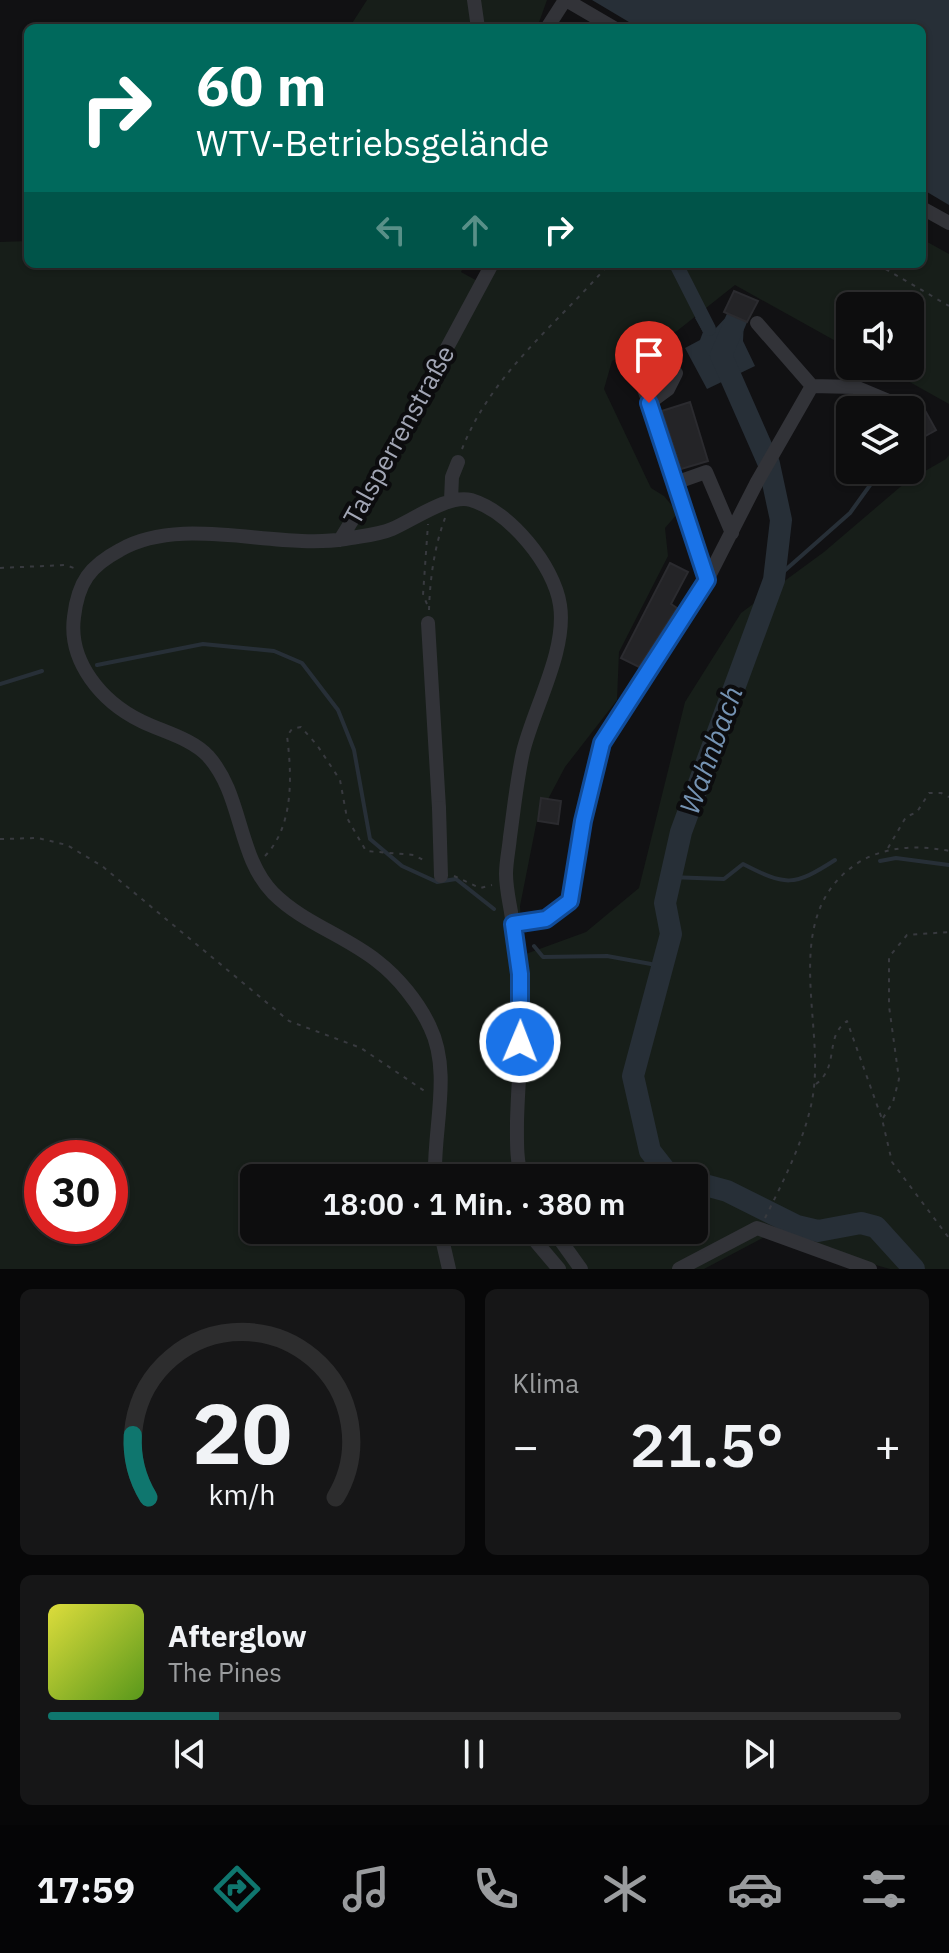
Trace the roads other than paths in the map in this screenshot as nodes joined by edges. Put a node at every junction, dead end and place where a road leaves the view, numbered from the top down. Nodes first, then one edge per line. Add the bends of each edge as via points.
1 (474, 0) edge
2 (566, 0) edge
3 (477, 24) edge
4 (550, 24) edge
5 (607, 24) edge
6 (926, 210) edge
7 (949, 223) edge
8 (490, 268) edge
9 (757, 323) dead end
10 (812, 386) junction
11 (876, 396) edge
12 (649, 403) dead end
13 (458, 462) road end
14 (675, 483) junction
15 (451, 500) junction
16 (732, 533) junction
17 (340, 540) junction
18 (707, 580) junction
19 (428, 623) road end
20 (442, 872) road end
21 (513, 924) junction
22 (434, 1164) edge
23 (518, 1164) edge
24 (443, 1244) edge
25 (538, 1244) edge
26 (563, 1244) edge
27 (449, 1269) edge
28 (559, 1269) edge
29 (581, 1269) edge
30 (679, 1269) edge
31 (870, 1269) edge

1 - 3 street
2 - 4 street
2 - 5 street
6 - 7 street
8 - 17 street, Talsperrenstraße
9 - 10 street
10 - 11 street via 855,387
10 - 16 street
12 - 14 street
13 - 15 street
14 - 16 street via 706,472
14 - 18 street
15 - 17 street via 387,531
15 - 21 street via 467,499 484,507 530,544 551,572 561,607 557,649 524,751 506,874
16 - 18 street
17 - 22 street, Talsperrenstraße via 216,534 133,542 88,572 72,634 94,686 137,720 205,752 232,797 255,867 275,895 377,961 406,990 431,1028 440,1062
18 - 21 street via 602,743 570,901 546,919
19 - 20 street, bridge
21 - 23 street via 521,999
24 - 27 street
25 - 28 street
26 - 29 street
30 - 31 street via 757,1228

